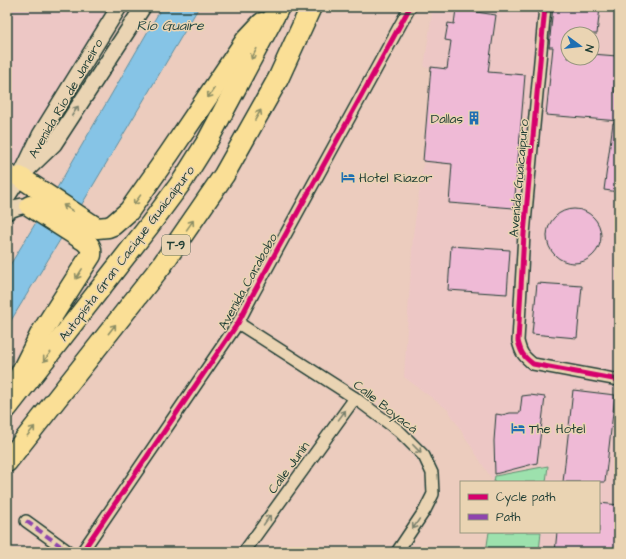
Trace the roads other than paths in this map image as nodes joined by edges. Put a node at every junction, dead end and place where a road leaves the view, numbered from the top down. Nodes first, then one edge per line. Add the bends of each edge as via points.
1 (143, 7) edge
2 (278, 7) edge
3 (311, 7) edge
4 (410, 7) edge
5 (544, 7) edge
6 (115, 11) edge
7 (14, 173) edge
8 (7, 197) edge
9 (34, 198) junction
10 (7, 212) edge
11 (91, 234) junction
12 (238, 323) junction
13 (619, 380) edge
14 (355, 398) junction
15 (7, 400) edge
16 (7, 408) edge
17 (7, 462) edge
18 (26, 521) dead end
19 (70, 552) edge
20 (82, 552) edge
21 (244, 552) edge
22 (397, 552) edge

7 -> 1 street via 54,144
2 -> 11 highway via 246,40 129,211 113,225
2 -> 16 highway, Autopista Gran Cacique Guaicaipuro / T-9 via 208,140 183,180
17 -> 3 highway, T-9 via 162,265 224,175 278,79
4 - 12 street, Avenida Carabobo
5 - 13 street, Avenida Guaicaipuro via 523,247 518,341 521,351 533,364
6 - 7 street, Avenida Río de Janeiro
7 - 8 street, Avenida Río de Janeiro
7 - 9 highway
9 - 10 street
9 - 11 highway
11 -> 15 highway via 91,255 40,335
12 - 14 street, Calle Boyacá
12 - 20 street, Avenida Carabobo
21 -> 14 street, Calle Junín
14 -> 22 street, Calle Boyacá via 399,431 424,456 432,473 433,494 426,510
18 - 19 street

